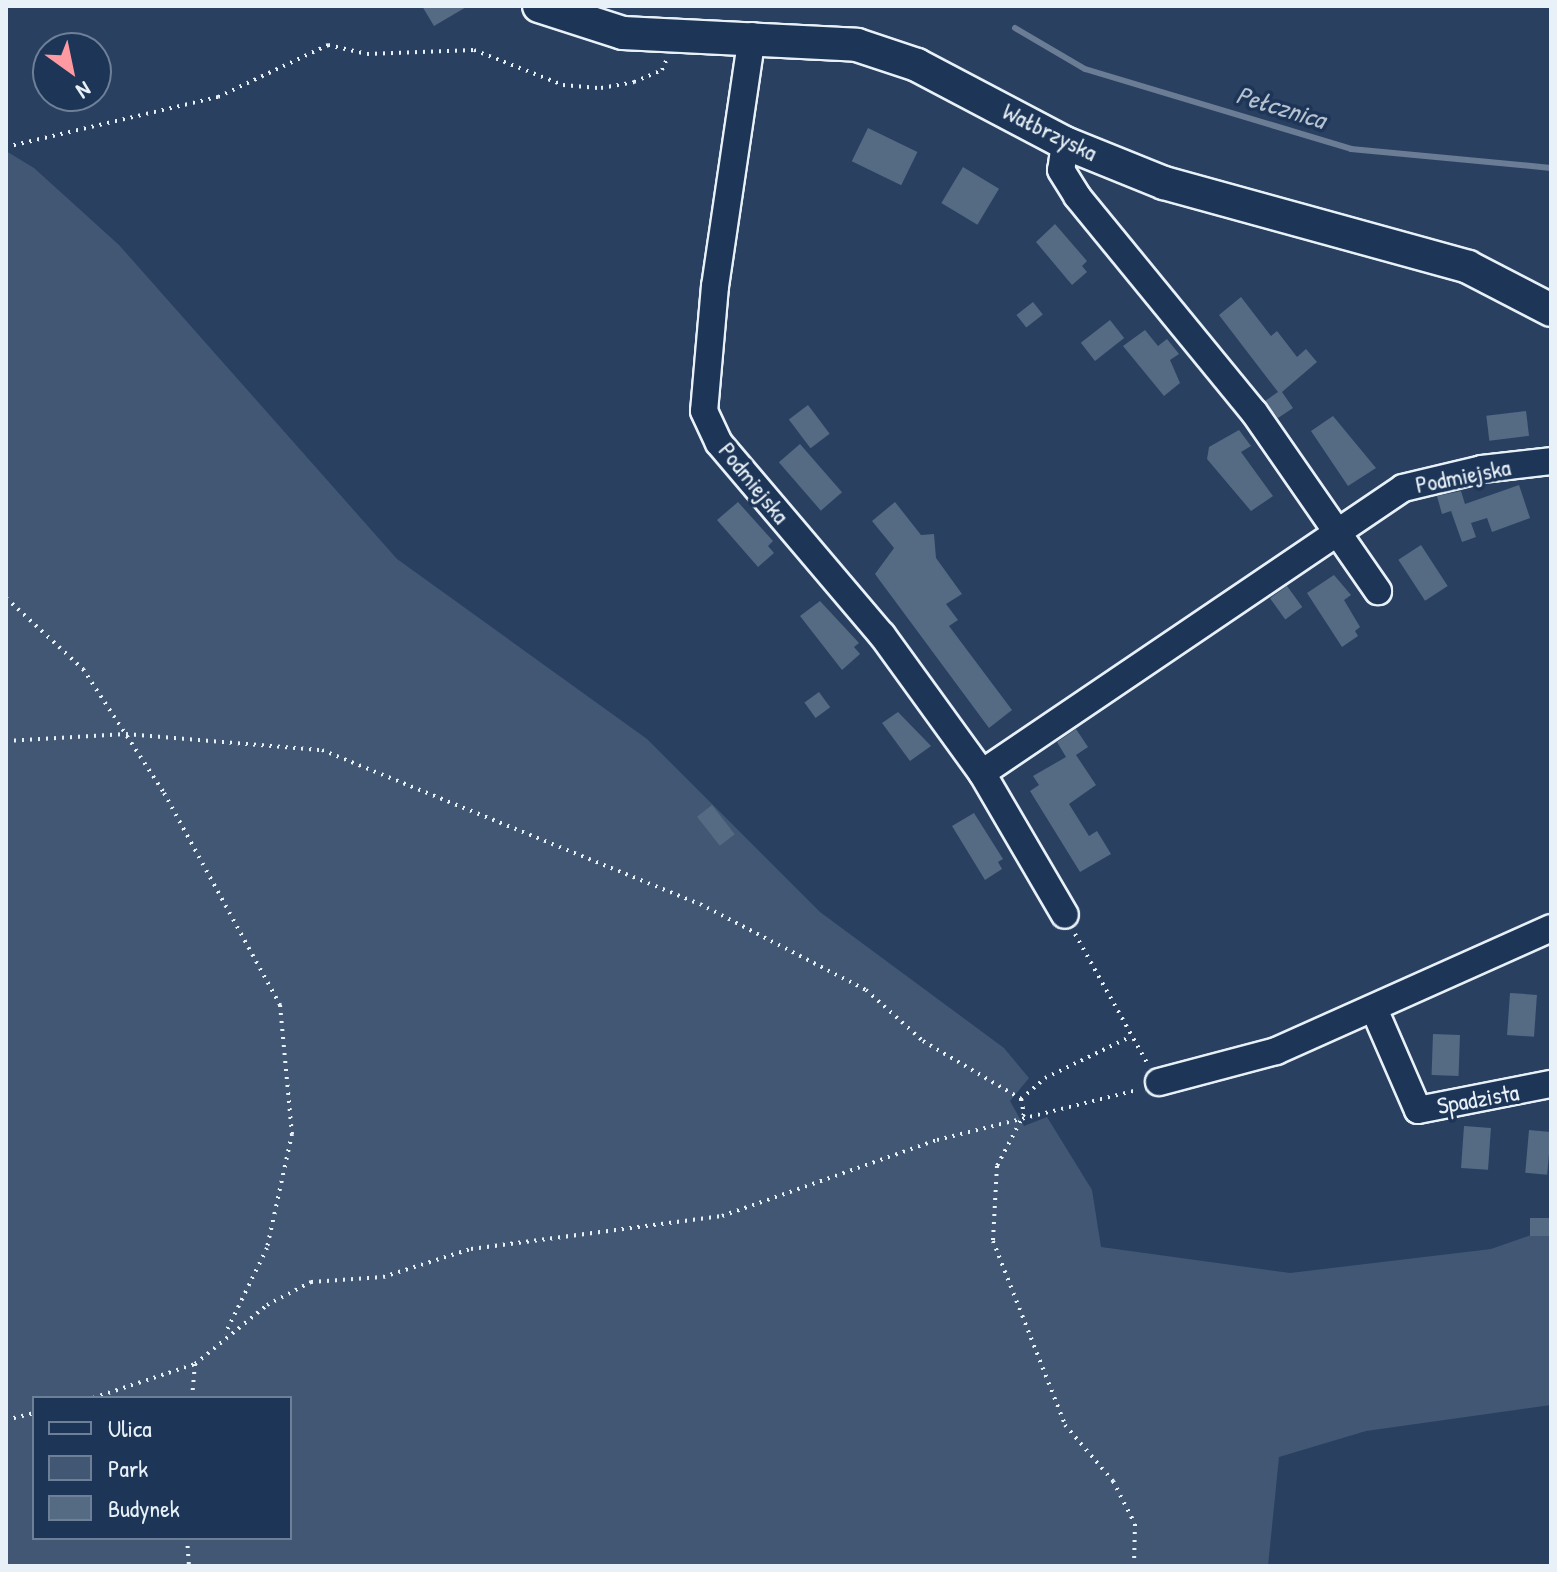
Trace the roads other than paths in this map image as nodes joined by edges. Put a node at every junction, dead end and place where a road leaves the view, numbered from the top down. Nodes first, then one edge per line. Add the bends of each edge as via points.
1 (539, 6) edge
2 (752, 36) junction
3 (1065, 143) junction
4 (1551, 310) edge
5 (1551, 461) edge
6 (1338, 527) junction
7 (1378, 591) dead end
8 (982, 773) junction
9 (1065, 915) road end
10 (1551, 928) edge
11 (1374, 1009) junction
12 (1159, 1082) road end
13 (1551, 1084) edge

1 - 2 main road, Wałbrzyska via 623,33
2 - 3 main road, Wałbrzyska via 857,45 917,65
2 - 8 street, Podmiejska via 715,286 704,411 719,443 882,635
3 - 4 main road, Wałbrzyska via 1272,216 1468,267
3 - 6 street via 1061,170 1077,196 1254,412
5 - 6 street, Podmiejska via 1482,469 1403,488
6 - 7 street
6 - 8 street, Podmiejska
8 - 9 street, Podmiejska
10 - 11 street
11 - 12 street via 1276,1051
11 - 13 street, Spadzista via 1418,1110

